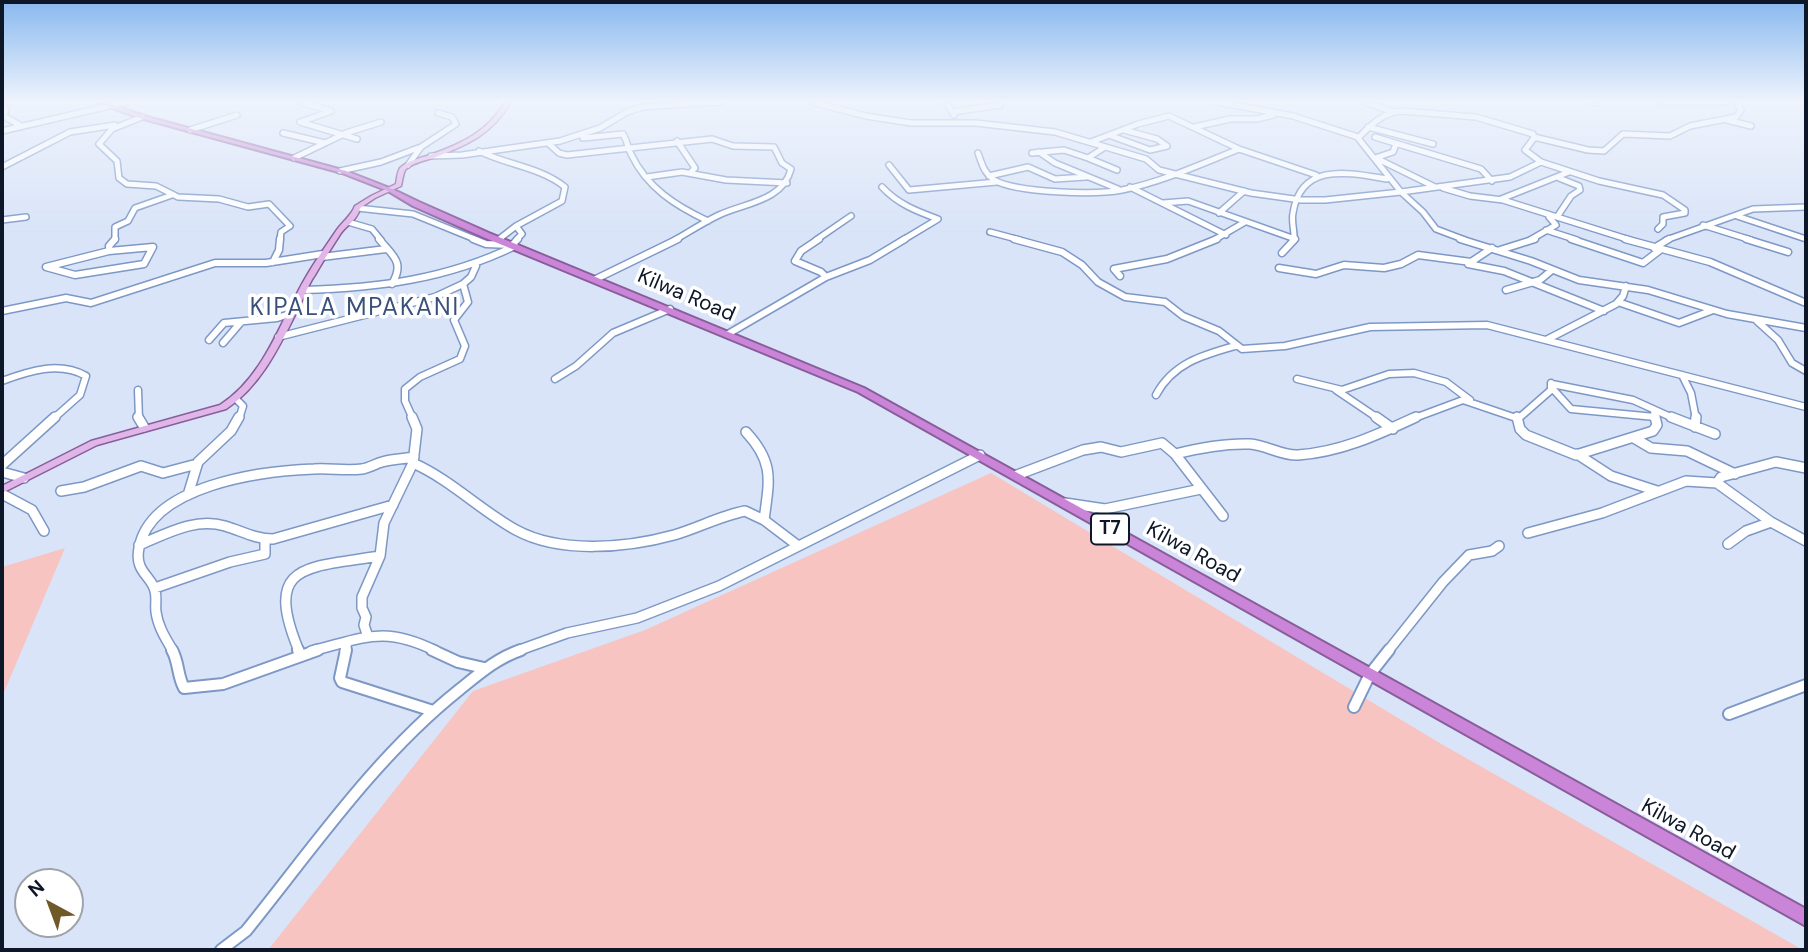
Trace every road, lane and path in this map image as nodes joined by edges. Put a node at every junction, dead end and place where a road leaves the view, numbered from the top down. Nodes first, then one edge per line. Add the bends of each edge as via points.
1 (43, 146) edge
2 (102, 146) edge
3 (251, 146) edge
4 (318, 146) edge
5 (457, 146) edge
6 (528, 146) edge
7 (552, 146) edge
8 (634, 146) edge
9 (681, 146) edge
10 (750, 146) edge
11 (1101, 146) edge
12 (1140, 146) edge
13 (1165, 146) edge
14 (1234, 146) edge
15 (1365, 146) edge
16 (1395, 146) edge
17 (1404, 146) edge
18 (1527, 146) edge
19 (1578, 146) edge
20 (1610, 146) edge
21 (421, 147) joint
22 (629, 147) junction
23 (1105, 148) junction
24 (1239, 149) junction
25 (479, 152) junction
26 (978, 153) dead end
27 (431, 156) junction
28 (294, 158) junction
29 (1088, 158) junction
30 (1374, 159) junction
31 (1541, 162) junction
32 (408, 165) junction
33 (889, 165) dead end
34 (2, 167) edge
35 (1117, 170) dead end
36 (340, 171) junction
37 (1569, 172) junction
38 (690, 173) junction
39 (1174, 175) junction
40 (1315, 175) junction
41 (989, 176) junction
42 (646, 177) junction
43 (1086, 177) junction
44 (1559, 178) junction
45 (1387, 179) junction
46 (1492, 181) junction
47 (1000, 182) junction
48 (786, 183) junction
49 (882, 187) dead end
50 (1130, 187) junction
51 (1437, 187) junction
52 (390, 190) junction
53 (1121, 190) junction
54 (1244, 191) junction
55 (1400, 192) junction
56 (172, 195) junction
57 (1500, 199) junction
58 (1298, 200) junction
59 (1163, 203) junction
60 (1806, 207) edge
61 (357, 208) junction
62 (1219, 213) junction
63 (1547, 214) junction
64 (850, 216) dead end
65 (1737, 216) junction
66 (26, 217) dead end
67 (1557, 217) junction
68 (2, 219) edge
69 (708, 221) junction
70 (348, 222) junction
71 (1245, 222) junction
72 (1703, 225) junction
73 (516, 226) junction
74 (1658, 229) dead end
75 (1546, 230) junction
76 (990, 232) dead end
77 (1226, 235) junction
78 (1806, 236) edge
79 (1295, 239) junction
80 (498, 240) junction
81 (514, 246) junction
82 (386, 248) junction
83 (1492, 248) junction
84 (1657, 249) junction
85 (1500, 250) junction
86 (110, 251) junction
87 (1788, 252) dead end
88 (1282, 253) dead end
89 (323, 256) junction
90 (273, 262) junction
91 (1465, 263) junction
92 (476, 266) junction
93 (1279, 268) dead end
94 (1550, 273) junction
95 (1120, 276) dead end
96 (826, 277) junction
97 (596, 279) junction
98 (1534, 282) junction
99 (392, 284) junction
100 (463, 284) junction
101 (1626, 286) junction
102 (1549, 287) junction
103 (303, 290) junction
104 (1506, 290) dead end
105 (1618, 302) junction
106 (1806, 303) edge
107 (670, 309) junction
108 (1713, 310) junction
109 (2, 311) edge
110 (1604, 311) junction
111 (290, 314) junction
112 (1755, 320) junction
113 (241, 322) junction
114 (1806, 328) edge
115 (728, 334) junction
116 (278, 337) junction
117 (1548, 339) junction
118 (209, 340) dead end
119 (223, 343) dead end
120 (1235, 346) junction
121 (1806, 370) edge
122 (1681, 374) junction
123 (555, 379) dead end
124 (1297, 379) dead end
125 (2, 381) edge
126 (1550, 384) junction
127 (138, 390) dead end
128 (1336, 390) junction
129 (1156, 395) dead end
130 (236, 399) junction
131 (1470, 400) junction
132 (1806, 407) edge
133 (1654, 414) junction
134 (1519, 418) junction
135 (144, 427) junction
136 (1695, 427) junction
137 (1393, 429) junction
138 (746, 432) dead end
139 (1715, 434) dead end
140 (1634, 438) junction
141 (1175, 454) junction
142 (1577, 454) junction
143 (980, 455) junction
144 (413, 460) junction
145 (197, 464) junction
146 (2, 466) edge
147 (1806, 468) edge
148 (2, 472) edge
149 (1735, 474) junction
150 (1017, 475) junction
151 (24, 478) junction
152 (1717, 483) junction
153 (1201, 489) junction
154 (61, 491) dead end
155 (1657, 491) junction
156 (2, 492) edge
157 (188, 495) junction
158 (1062, 502) junction
159 (393, 505) junction
160 (1223, 516) dead end
161 (764, 520) junction
162 (1771, 522) junction
163 (44, 531) dead end
164 (1528, 533) dead end
165 (265, 539) junction
166 (1806, 541) edge
167 (1728, 544) dead end
168 (139, 545) junction
169 (797, 545) junction
170 (1499, 546) dead end
171 (380, 556) junction
172 (155, 588) junction
173 (368, 637) junction
174 (347, 642) junction
175 (300, 654) junction
176 (484, 668) junction
177 (1370, 674) junction
178 (1806, 685) edge
179 (1354, 708) dead end
180 (433, 711) junction
181 (1729, 714) dead end
182 (1806, 918) edge
183 (221, 950) edge

1 - 34 street
2 - 56 street via 117,161 119,178 127,184 156,187
3 - 28 highway, T7
4 - 28 street
5 - 27 main road
6 - 25 street
7 - 22 street via 566,155
8 - 22 street
9 - 38 street via 695,168
10 - 48 street via 773,147 790,169
11 - 23 street
12 - 13 street via 1150,150
14 - 24 street
15 - 30 street
16 - 30 street via 1391,154
17 - 46 street via 1481,169
18 - 31 street via 1525,150
19 - 20 street via 1600,151
21 - 32 street
21 - 36 street
22 - 42 street
23 - 29 street
23 - 39 street via 1146,159
24 - 39 street
24 - 40 street
25 - 27 street
25 - 73 street via 564,185 562,201
26 - 41 street
27 - 32 main road
28 - 36 highway, T7
29 - 35 street
29 - 43 street via 1064,150 1035,152
30 - 45 street
30 - 51 street
31 - 37 street
31 - 46 street
32 - 52 main road via 401,171 400,185
33 - 47 street via 909,190
36 - 52 highway, T7
37 - 44 street
37 - 74 street via 1663,195 1685,210 1663,217
38 - 42 street
38 - 48 street
39 - 50 street
39 - 54 street
40 - 45 street via 1333,172
40 - 58 street
41 - 43 street via 1028,167 1055,179
41 - 47 street
42 - 69 street via 671,204
43 - 53 street
44 - 57 street
44 - 67 street via 1580,190
45 - 55 street
46 - 51 street
47 - 53 street via 1053,191
48 - 69 street via 770,196
49 - 96 street via 912,211 938,219 867,262
50 - 53 street
50 - 59 street
51 - 55 street
51 - 57 street
52 - 61 main road
52 - 80 highway, Kilwa Road / T7
54 - 58 street
54 - 62 street
55 - 58 street
55 - 83 street via 1437,230
56 - 86 street via 135,208 128,221 115,227
56 - 90 street via 248,207 269,204 290,226 281,232
57 - 63 street
58 - 79 street via 1293,213
59 - 62 street via 1188,201
59 - 77 street
60 - 65 street via 1756,208
61 - 70 main road
61 - 81 street via 413,214 486,244
62 - 71 street
63 - 67 street
63 - 75 street via 1557,224
64 - 96 street via 797,258 797,264
65 - 72 street
65 - 78 street
66 - 68 street
67 - 84 street
69 - 97 street
70 - 82 street via 372,229
70 - 89 main road
71 - 77 street
71 - 79 street
72 - 84 street via 1671,235
72 - 87 street
73 - 80 street
73 - 81 street via 522,234
75 - 84 street via 1643,263
75 - 85 street
76 - 120 street via 1062,252 1125,297 1165,302 1183,316 1219,331
77 - 95 street via 1170,260 1114,269
79 - 88 street
80 - 81 highway, Kilwa Road / T7
81 - 92 street
81 - 97 highway, Kilwa Road / T7
82 - 89 street
82 - 99 street via 398,265
83 - 85 street
83 - 91 street
84 - 106 street via 1710,262
85 - 94 street
86 - 86 street via 153,247 144,264 75,275 46,267
89 - 90 street
89 - 103 main road
90 - 109 street via 215,263 91,303 66,298
91 - 93 street via 1418,255 1384,268 1344,265 1316,274
91 - 98 street
92 - 99 street
92 - 100 street
94 - 98 street
94 - 101 street
94 - 102 street
96 - 115 street
97 - 107 highway, Kilwa Road / T7
98 - 102 street
98 - 104 street
99 - 103 street
100 - 116 street via 428,299
100 - 144 street via 468,302 454,320 465,346 463,355 413,381 404,393 417,429
101 - 105 street
101 - 108 street
102 - 110 street
103 - 111 main road
105 - 108 street via 1679,323
105 - 110 street
107 - 115 highway, Kilwa Road / T7
107 - 123 street via 608,336 583,363
108 - 112 street
110 - 117 street via 1561,328
111 - 113 street
111 - 116 main road
112 - 114 street
112 - 121 street via 1778,340 1793,363
113 - 118 street via 223,324
113 - 119 street
115 - 143 highway, Kilwa Road / T7 via 861,390
116 - 130 main road via 253,381
117 - 120 street via 1487,325 1417,325 1370,327 1285,346
117 - 122 street
120 - 129 street via 1184,364 1164,379
122 - 132 street
122 - 136 street via 1698,416
124 - 128 street
125 - 146 street via 39,370 74,368 86,376 80,395
126 - 133 street via 1627,398
126 - 133 street via 1571,409
126 - 134 street
127 - 135 street via 137,411
128 - 131 street via 1389,374 1414,373 1446,382
128 - 137 street
130 - 135 main road via 212,410
130 - 145 street via 243,406 238,424
131 - 134 street
131 - 137 street via 1452,402
133 - 136 street
133 - 140 street via 1657,425 1653,431
134 - 142 street via 1526,435
135 - 151 main road via 94,443
136 - 139 street
137 - 141 street via 1344,448 1313,453 1289,454 1252,444
138 - 161 street via 761,446 770,465
140 - 142 street
140 - 149 street via 1651,448 1687,451
141 - 150 street via 1160,443 1121,452 1099,447
141 - 153 street
142 - 155 street via 1617,479
143 - 150 highway, Kilwa Road / T7
143 - 169 street
144 - 157 street via 252,477
144 - 159 street
144 - 161 street via 528,536 560,543 649,541 745,511
145 - 154 street via 163,473 141,466
145 - 157 street
147 - 149 street via 1776,462
148 - 151 street
149 - 152 street via 1721,477
150 - 158 highway, Kilwa Road / T7
151 - 156 main road
152 - 155 street via 1694,480
152 - 162 street
153 - 158 street via 1105,509
153 - 160 street
155 - 164 street via 1602,513
156 - 163 street via 32,510
157 - 168 street via 156,515
158 - 177 highway, Kilwa Road / T7
159 - 165 street via 321,528
159 - 171 street via 384,523
161 - 169 street
162 - 166 street
162 - 167 street
165 - 168 street via 206,523
165 - 172 street via 265,554
168 - 172 street via 142,573
169 - 176 street via 676,603 626,621 537,641
170 - 177 street via 1463,560
171 - 173 street via 362,597
171 - 175 street via 292,577 284,587 283,600 289,632
172 - 175 street via 160,629 176,657 184,688 223,684
173 - 174 street
173 - 176 street via 393,635 430,646 461,664
174 - 175 street
174 - 180 street via 342,682
176 - 180 street
177 - 179 street
177 - 182 highway, Kilwa Road / T7
178 - 181 street
180 - 183 street via 367,780 246,931

